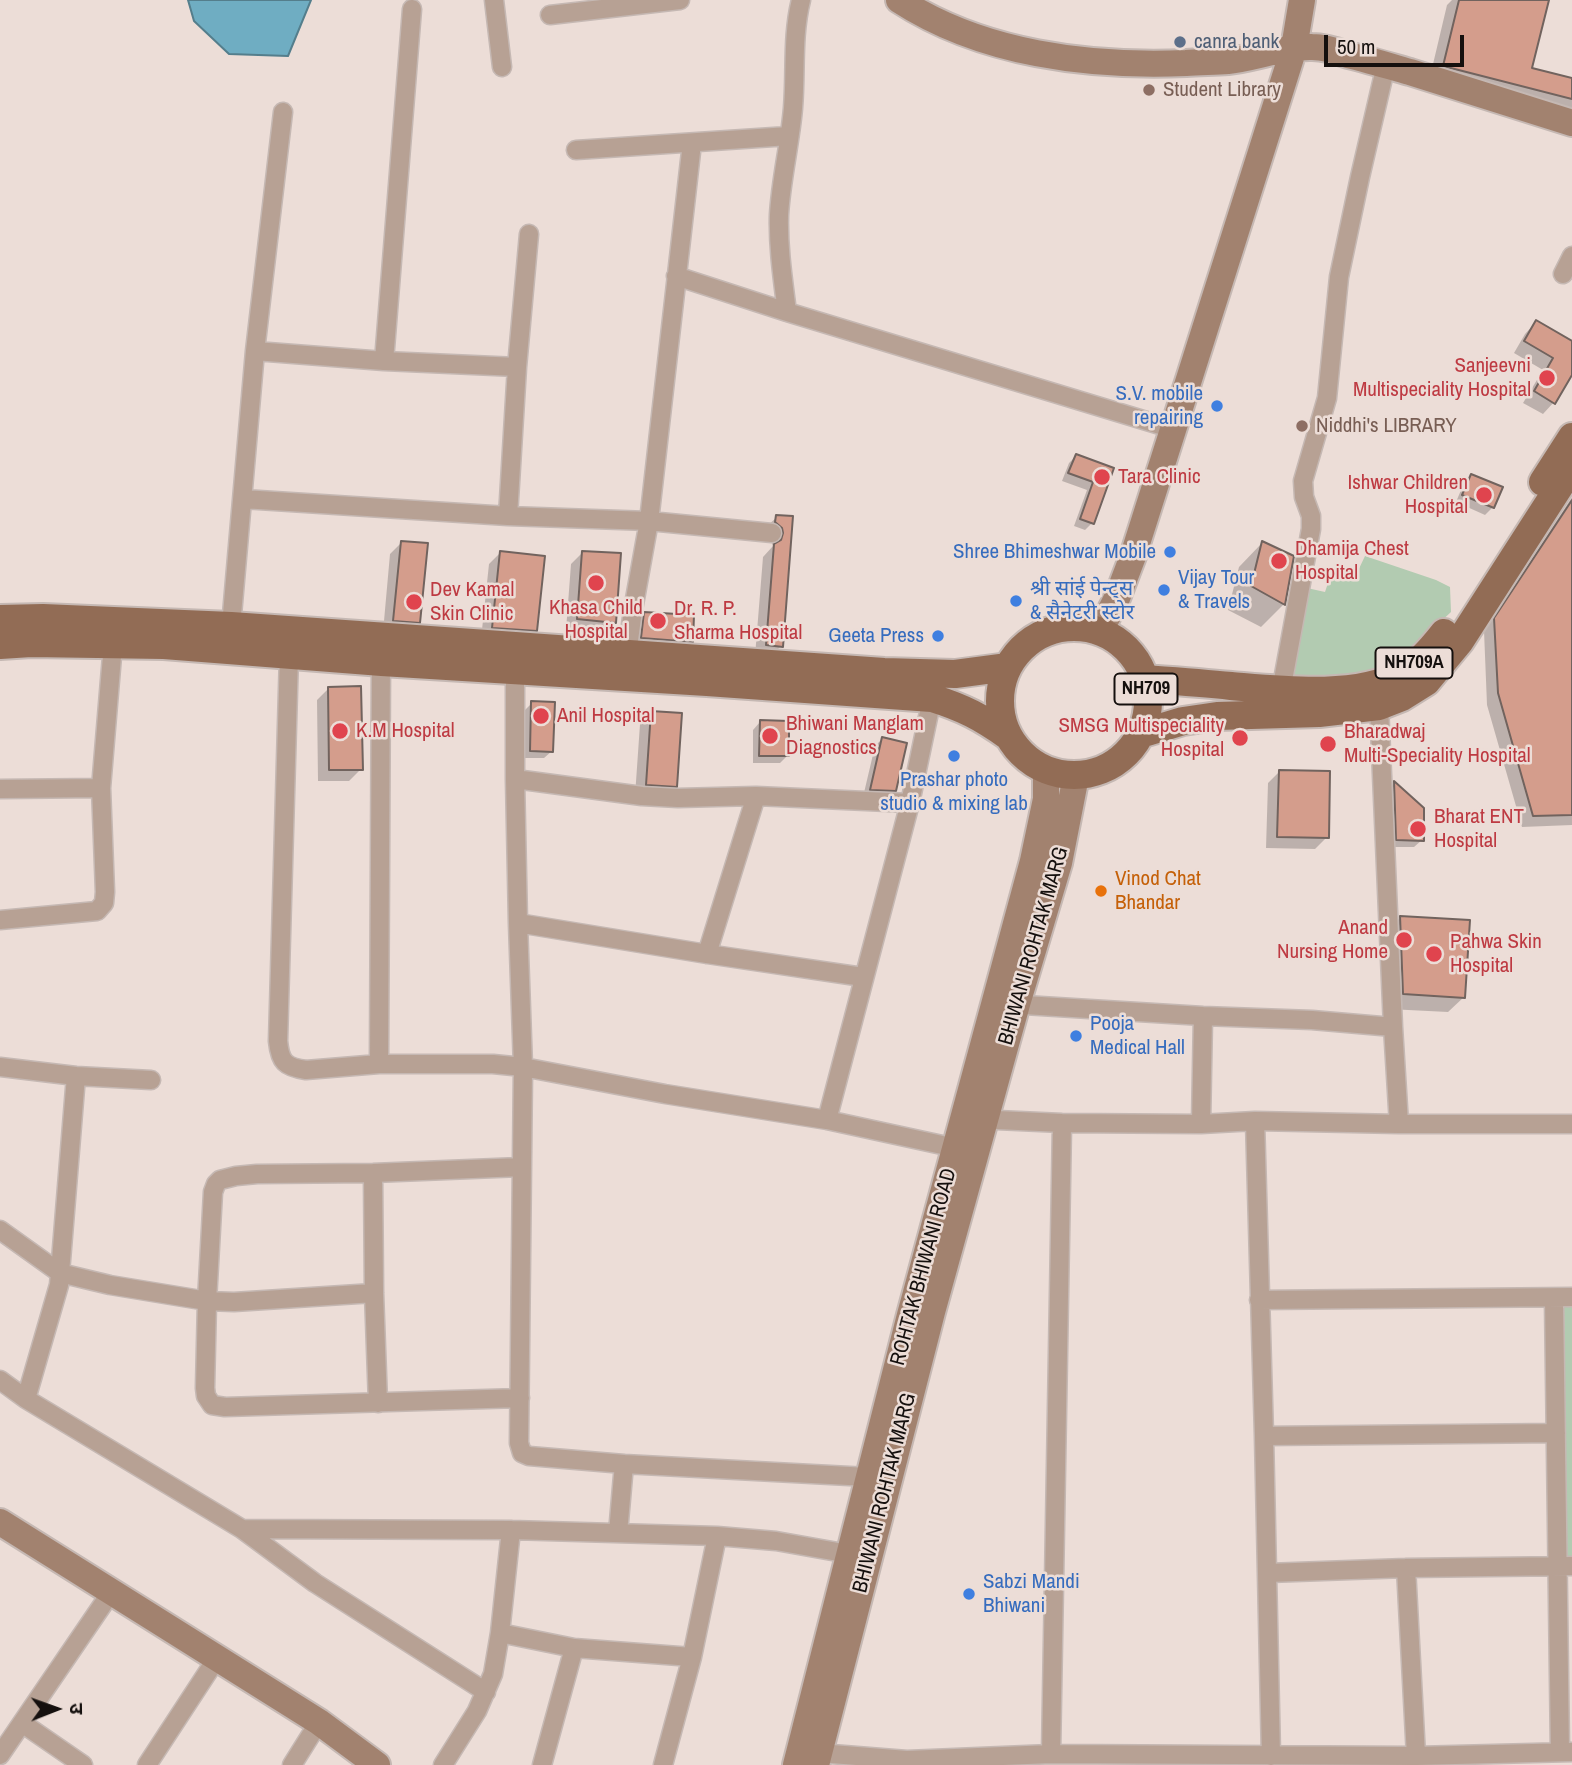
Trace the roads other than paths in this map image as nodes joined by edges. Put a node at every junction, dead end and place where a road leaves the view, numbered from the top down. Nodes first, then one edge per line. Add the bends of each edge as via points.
1 (494, 0) edge
2 (680, 0) edge
3 (801, 0) edge
4 (899, 0) edge
5 (1302, 0) edge
6 (412, 9) dead end
7 (550, 15) dead end
8 (1294, 48) junction
9 (1386, 65) junction
10 (502, 67) dead end
11 (284, 112) dead end
12 (1572, 123) edge
13 (789, 136) junction
14 (692, 143) junction
15 (576, 150) dead end
16 (529, 234) dead end
17 (1572, 256) edge
18 (1563, 275) dead end
19 (676, 276) junction
20 (787, 312) junction
21 (255, 351) junction
22 (384, 361) junction
23 (517, 367) junction
24 (1173, 429) junction
25 (1572, 438) edge
26 (1572, 467) edge
27 (243, 499) junction
28 (508, 516) junction
29 (649, 521) junction
30 (772, 534) dead end
31 (0, 619) edge
32 (231, 626) junction
33 (1100, 631) junction
34 (113, 644) junction
35 (0, 645) edge
36 (380, 649) junction
37 (627, 655) junction
38 (289, 656) junction
39 (1008, 667) junction
40 (514, 670) junction
41 (1144, 679) junction
42 (1281, 691) junction
43 (932, 698) junction
44 (1378, 706) junction
45 (1140, 734) junction
46 (1008, 736) junction
47 (1046, 770) junction
48 (1076, 776) junction
49 (514, 779) junction
50 (101, 788) junction
51 (0, 789) edge
52 (755, 796) junction
53 (910, 803) junction
54 (0, 920) edge
55 (518, 923) junction
56 (707, 954) junction
57 (863, 977) junction
58 (1006, 1003) junction
59 (1203, 1016) junction
60 (1393, 1027) junction
61 (379, 1064) junction
62 (0, 1067) edge
63 (523, 1067) junction
64 (76, 1076) junction
65 (151, 1080) dead end
66 (975, 1119) junction
67 (827, 1120) junction
68 (1255, 1121) junction
69 (1062, 1123) junction
70 (1201, 1124) junction
71 (1399, 1124) junction
72 (1572, 1124) edge
73 (956, 1148) junction
74 (521, 1167) junction
75 (373, 1173) junction
76 (0, 1230) edge
77 (60, 1273) junction
78 (374, 1293) junction
79 (1563, 1297) edge
80 (1259, 1300) junction
81 (207, 1301) junction
82 (0, 1380) edge
83 (520, 1398) junction
84 (26, 1399) junction
85 (378, 1403) junction
86 (1556, 1433) junction
87 (1264, 1436) junction
88 (624, 1464) junction
89 (868, 1478) junction
90 (1, 1525) edge
91 (242, 1529) junction
92 (512, 1530) junction
93 (618, 1533) junction
94 (717, 1535) junction
95 (849, 1554) junction
96 (1565, 1566) edge
97 (1406, 1569) junction
98 (1268, 1573) junction
99 (112, 1591) junction
100 (500, 1633) junction
101 (574, 1648) junction
102 (692, 1657) junction
103 (217, 1658) junction
104 (486, 1692) junction
105 (319, 1722) junction
106 (22, 1723) junction
107 (1566, 1752) edge
108 (1051, 1754) junction
109 (0, 1755) edge
110 (1271, 1756) junction
111 (1416, 1756) junction
112 (808, 1758) edge
113 (83, 1765) edge
114 (147, 1765) edge
115 (292, 1765) edge
116 (377, 1765) edge
117 (443, 1765) edge
118 (542, 1765) edge
119 (663, 1765) edge

1 - 10 street
2 - 7 street
3 - 13 street
4 - 8 main road via 922,15 1000,45 1116,63 1227,61
5 - 8 main road
6 - 22 street
8 - 9 main road via 1329,49
8 - 24 main road
9 - 12 main road
9 - 42 street via 1339,277 1327,398 1303,481 1311,529
11 - 21 street
13 - 14 street
13 - 20 street via 779,216
14 - 15 street
14 - 19 street
16 - 23 street
17 - 18 street
19 - 20 street
19 - 29 street
20 - 24 street
21 - 22 street
21 - 27 street
22 - 23 street
23 - 28 street
24 - 33 main road via 1133,556
25 - 42 main road, NH709A via 1433,648 1402,674 1370,686
26 - 44 main road, NH709A via 1460,640 1426,682
27 - 28 street
27 - 32 street
28 - 29 street
29 - 30 street
29 - 37 street
31 - 32 main road
32 - 36 main road
33 - 39 main road via 1058,628 1021,649
33 - 41 main road, NH709 via 1127,650
34 - 35 main road
34 - 38 main road
34 - 50 street
36 - 37 main road
36 - 38 main road
36 - 40 main road
36 - 61 street
37 - 39 main road via 884,672 955,674
38 - 61 street via 279,1055 287,1065 306,1070
39 - 46 main road via 1001,689 1001,713
40 - 43 main road
40 - 49 street
41 - 42 main road, NH709A
41 - 45 main road, NH709 via 1148,697
43 - 46 main road via 979,716
43 - 53 street
44 - 45 main road, NH709A via 1217,716
44 - 60 street
45 - 48 main road, NH709 via 1114,764
46 - 47 main road, NH709 via 1020,752
47 - 48 main road, NH709
47 - 58 main road via 1042,824
48 - 58 main road, BHIWANI ROHTAK MARG via 1059,863
49 - 52 street via 642,796
49 - 55 street
50 - 51 street
50 - 54 street via 105,897 100,908
52 - 53 street
52 - 56 street
53 - 57 street
55 - 56 street
55 - 63 street
56 - 57 street
57 - 67 street
58 - 59 street
58 - 66 main road, BHIWANI ROHTAK MARG
59 - 60 street
59 - 70 street
60 - 71 street
61 - 63 street
62 - 64 street
63 - 67 street
63 - 74 street
64 - 65 street
64 - 77 street
66 - 69 street
66 - 73 main road, ROHTAK BHIWANI ROAD
66 - 112 main road, BHIWANI ROHTAK MARG via 932,1312
67 - 73 street
68 - 70 street
68 - 71 street
68 - 80 street
69 - 70 street
69 - 108 street
71 - 72 street
73 - 89 main road, ROHTAK BHIWANI ROAD
74 - 75 street
74 - 83 street
75 - 78 street
75 - 81 street via 257,1174 220,1180 213,1192
76 - 77 street
77 - 81 street
77 - 84 street
78 - 81 street
78 - 85 street
79 - 80 street
79 - 86 street
80 - 87 street
81 - 85 street via 205,1388 212,1405
82 - 84 street
83 - 85 street
83 - 88 street via 523,1454
84 - 91 street
86 - 87 street
86 - 96 street
87 - 98 street
88 - 89 street
88 - 93 street
89 - 95 main road, ROHTAK BHIWANI ROAD
90 - 99 main road
91 - 92 street
91 - 104 street via 315,1583
92 - 93 street
92 - 100 street
93 - 94 street
94 - 95 street
94 - 102 street
95 - 112 main road, ROHTAK BHIWANI ROAD
96 - 97 street
96 - 107 street
97 - 98 street
97 - 111 street
98 - 110 street
99 - 103 main road
99 - 106 street
100 - 101 street
100 - 104 street
101 - 102 street
101 - 118 street
102 - 119 street
103 - 105 main road
103 - 114 street
104 - 117 street
105 - 115 street
105 - 116 main road
106 - 109 street
106 - 113 street
107 - 111 street
108 - 110 street
108 - 112 street via 907,1760
110 - 111 street

